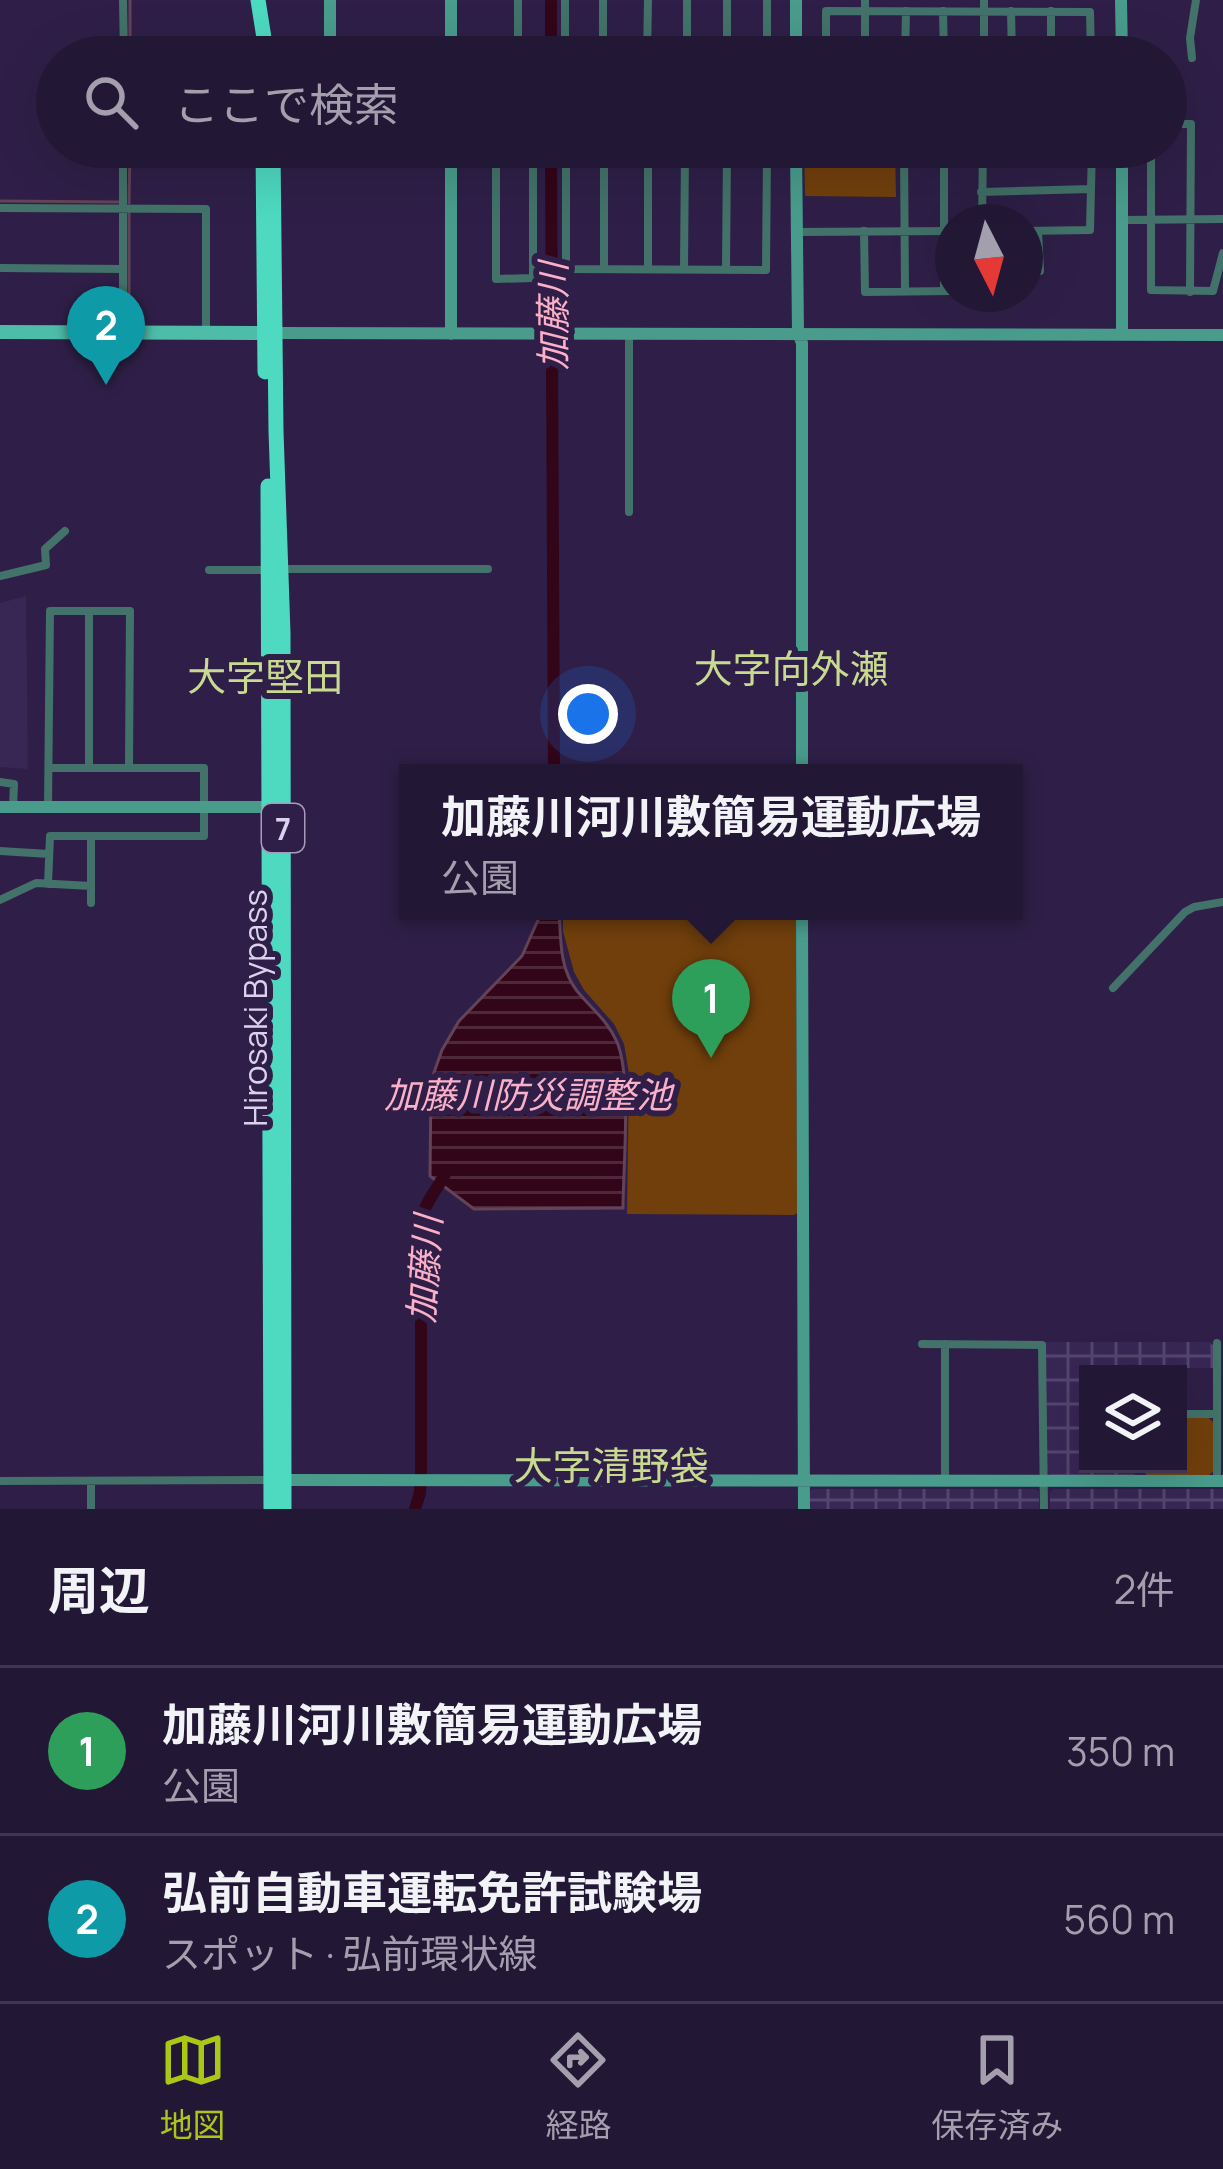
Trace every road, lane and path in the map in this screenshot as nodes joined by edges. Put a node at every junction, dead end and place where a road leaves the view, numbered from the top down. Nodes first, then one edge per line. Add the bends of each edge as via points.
1 (123, 0) edge
2 (249, 0) edge
3 (258, 0) edge
4 (330, 0) edge
5 (451, 0) edge
6 (518, 0) edge
7 (566, 0) edge
8 (603, 0) edge
9 (648, 0) edge
10 (688, 0) edge
11 (727, 0) edge
12 (767, 0) edge
13 (796, 0) edge
14 (1121, 0) edge
15 (1196, 0) edge
16 (984, 5) edge
17 (865, 6) edge
18 (1012, 10) junction
19 (905, 11) junction
20 (944, 11) junction
21 (1052, 11) junction
22 (124, 36) edge
23 (254, 36) edge
24 (264, 36) edge
25 (330, 36) edge
26 (451, 36) edge
27 (518, 36) edge
28 (565, 36) edge
29 (603, 36) edge
30 (647, 36) edge
31 (687, 36) edge
32 (728, 36) edge
33 (767, 36) edge
34 (796, 36) edge
35 (826, 36) edge
36 (866, 36) edge
37 (905, 36) edge
38 (944, 36) edge
39 (984, 36) edge
40 (1012, 36) edge
41 (1052, 36) edge
42 (1091, 36) edge
43 (1122, 36) edge
44 (1192, 58) dead end
45 (1187, 124) edge
46 (123, 168) edge
47 (264, 168) edge
48 (273, 168) edge
49 (451, 168) edge
50 (496, 168) edge
51 (533, 168) edge
52 (566, 168) edge
53 (604, 168) edge
54 (648, 168) edge
55 (685, 168) edge
56 (727, 168) edge
57 (767, 168) edge
58 (796, 168) edge
59 (904, 168) edge
60 (945, 168) edge
61 (982, 168) edge
62 (1091, 168) edge
63 (1122, 168) edge
64 (1151, 168) edge
65 (1090, 189) junction
66 (981, 192) junction
67 (947, 204) edge
68 (981, 204) edge
69 (0, 208) edge
70 (123, 209) junction
71 (1223, 219) edge
72 (1122, 220) junction
73 (1151, 220) junction
74 (1191, 220) junction
75 (864, 231) junction
76 (904, 231) junction
77 (935, 231) edge
78 (1043, 231) edge
79 (797, 232) junction
80 (1223, 254) edge
81 (0, 268) edge
82 (604, 268) junction
83 (648, 268) junction
84 (684, 268) junction
85 (726, 268) junction
86 (123, 269) junction
87 (905, 291) junction
88 (935, 291) edge
89 (1190, 292) junction
90 (0, 332) edge
91 (123, 333) junction
92 (206, 333) junction
93 (270, 333) junction
94 (629, 333) junction
95 (798, 333) junction
96 (451, 334) junction
97 (1122, 335) junction
98 (1223, 335) edge
99 (629, 512) dead end
100 (65, 531) dead end
101 (488, 569) dead end
102 (209, 570) dead end
103 (276, 570) junction
104 (0, 576) edge
105 (89, 611) junction
106 (802, 764) edge
107 (50, 768) junction
108 (89, 768) junction
109 (129, 768) junction
110 (0, 782) edge
111 (7, 807) edge
112 (48, 807) junction
113 (277, 807) junction
114 (204, 808) junction
115 (91, 836) junction
116 (0, 851) edge
117 (49, 854) junction
118 (49, 884) junction
119 (91, 886) junction
120 (0, 900) edge
121 (1223, 902) edge
122 (91, 903) dead end
123 (802, 920) edge
124 (1113, 988) dead end
125 (1217, 1343) dead end
126 (922, 1344) dead end
127 (945, 1344) junction
128 (1187, 1414) edge
129 (1216, 1414) junction
130 (1140, 1473) edge
131 (278, 1480) junction
132 (0, 1481) edge
133 (91, 1481) junction
134 (1220, 1481) edge
135 (803, 1482) junction
136 (945, 1482) junction
137 (1044, 1482) junction
138 (1140, 1482) junction
139 (91, 1509) edge
140 (271, 1509) edge
141 (284, 1509) edge
142 (803, 1509) edge
143 (1044, 1509) edge

1 - 22 street
2 - 23 highway
3 - 24 highway
4 - 25 street
5 - 26 street
6 - 27 street
7 - 28 street
8 - 29 street
9 - 30 street
10 - 31 street
11 - 32 street
12 - 33 street
13 - 34 street
14 - 43 street
15 - 44 street
16 - 18 street
16 - 20 street
16 - 39 street
17 - 19 street
17 - 35 street via 826,10
17 - 36 street
18 - 21 street
18 - 40 street
19 - 20 street
19 - 37 street
20 - 38 street
21 - 41 street
21 - 42 street via 1090,12
45 - 74 street
46 - 70 street
47 - 93 highway, Hirosaki Bypass / 7
48 - 93 highway, Hirosaki Bypass / 7
49 - 96 street
50 - 51 street via 496,279 533,278
52 - 82 street via 566,269
53 - 82 street
54 - 83 street
55 - 84 street
56 - 85 street
57 - 85 street via 766,270
58 - 79 street
59 - 76 street
60 - 67 street
61 - 66 street
62 - 65 street
63 - 72 street
64 - 73 street
65 - 66 street
65 - 78 street via 1090,230
66 - 68 street
69 - 70 street
70 - 86 street
70 - 92 street via 206,209
71 - 74 street
72 - 73 street
72 - 97 street
73 - 74 street
73 - 89 street via 1151,290
74 - 89 street
75 - 76 street
75 - 79 street
75 - 87 street via 865,292
76 - 77 street
76 - 87 street
79 - 95 street
80 - 89 street via 1214,291
81 - 86 street
82 - 83 street
83 - 84 street
84 - 85 street
86 - 91 street
87 - 88 street
90 - 91 main road
91 - 92 main road
92 - 93 main road
93 - 96 street
93 - 103 highway, Hirosaki Bypass / 7
94 - 95 street
94 - 96 street
94 - 99 street
95 - 97 street
95 - 106 street
97 - 98 street
100 - 104 street via 44,549 46,566
101 - 103 street
102 - 103 street
103 - 113 highway, Hirosaki Bypass / 7
105 - 107 street via 50,611
105 - 108 street
105 - 109 street via 130,611
107 - 108 street
107 - 112 street
108 - 109 street
109 - 114 street via 203,769
110 - 111 street via 14,784
111 - 112 street
112 - 114 street
113 - 114 street
113 - 131 highway, Hirosaki Bypass / 7
114 - 115 street via 204,836
115 - 117 street via 50,836
115 - 119 street
116 - 117 street
117 - 118 street
118 - 119 street
118 - 120 street
119 - 122 street
121 - 124 street via 1185,912
123 - 135 street
125 - 129 street
126 - 127 street
127 - 136 street
127 - 137 street via 1042,1345
128 - 129 street
129 - 134 street
130 - 138 street
131 - 133 street
131 - 135 street
131 - 140 highway, Hirosaki Bypass / 7
131 - 141 highway, Hirosaki Bypass / 7
132 - 133 street
133 - 139 street
134 - 138 street
135 - 136 street
135 - 142 street
136 - 137 street
137 - 138 street
137 - 143 street

